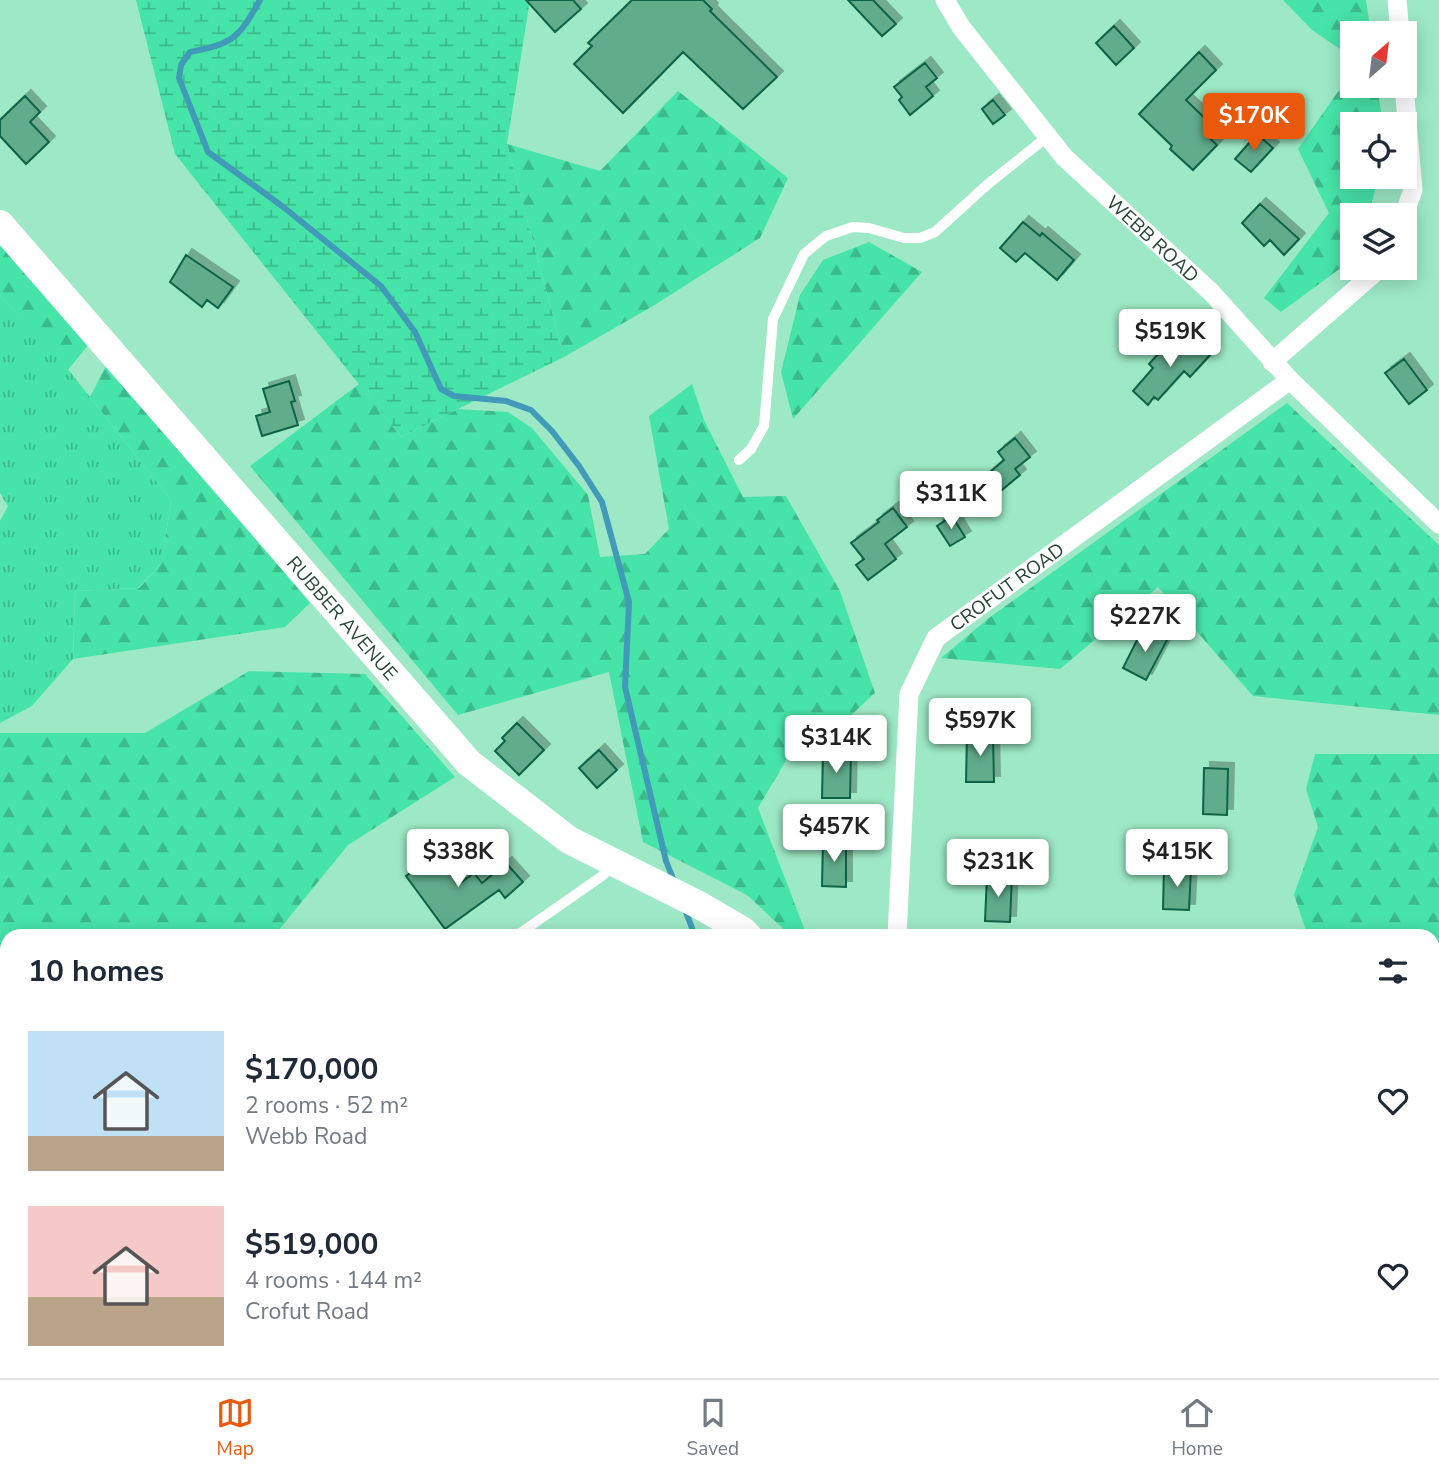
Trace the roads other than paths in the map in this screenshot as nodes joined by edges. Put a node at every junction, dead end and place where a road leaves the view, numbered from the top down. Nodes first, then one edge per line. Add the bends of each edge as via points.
1 (945, 0) edge
2 (1397, 0) edge
3 (1399, 21) edge
4 (1405, 98) edge
5 (1047, 137) junction
6 (1408, 203) edge
7 (0, 224) edge
8 (1366, 280) edge
9 (1272, 362) junction
10 (1290, 380) junction
11 (739, 460) dead end
12 (1439, 524) edge
13 (614, 864) junction
14 (526, 929) edge
15 (740, 929) edge
16 (897, 929) edge

1 - 5 street, WEBB ROAD
2 - 3 street
4 - 6 street via 1413,190
5 - 9 street, WEBB ROAD via 1063,157 1211,292
5 - 11 lane via 935,232 904,238 853,227 826,236 804,254 773,320 764,426
7 - 13 street, RUBBER AVENUE via 469,763 569,840
8 - 9 street
9 - 10 street, WEBB ROAD
10 - 12 street, WEBB ROAD
10 - 16 street, CROFUT ROAD via 936,638 909,694
13 - 14 lane
13 - 15 street, RUBBER AVENUE

